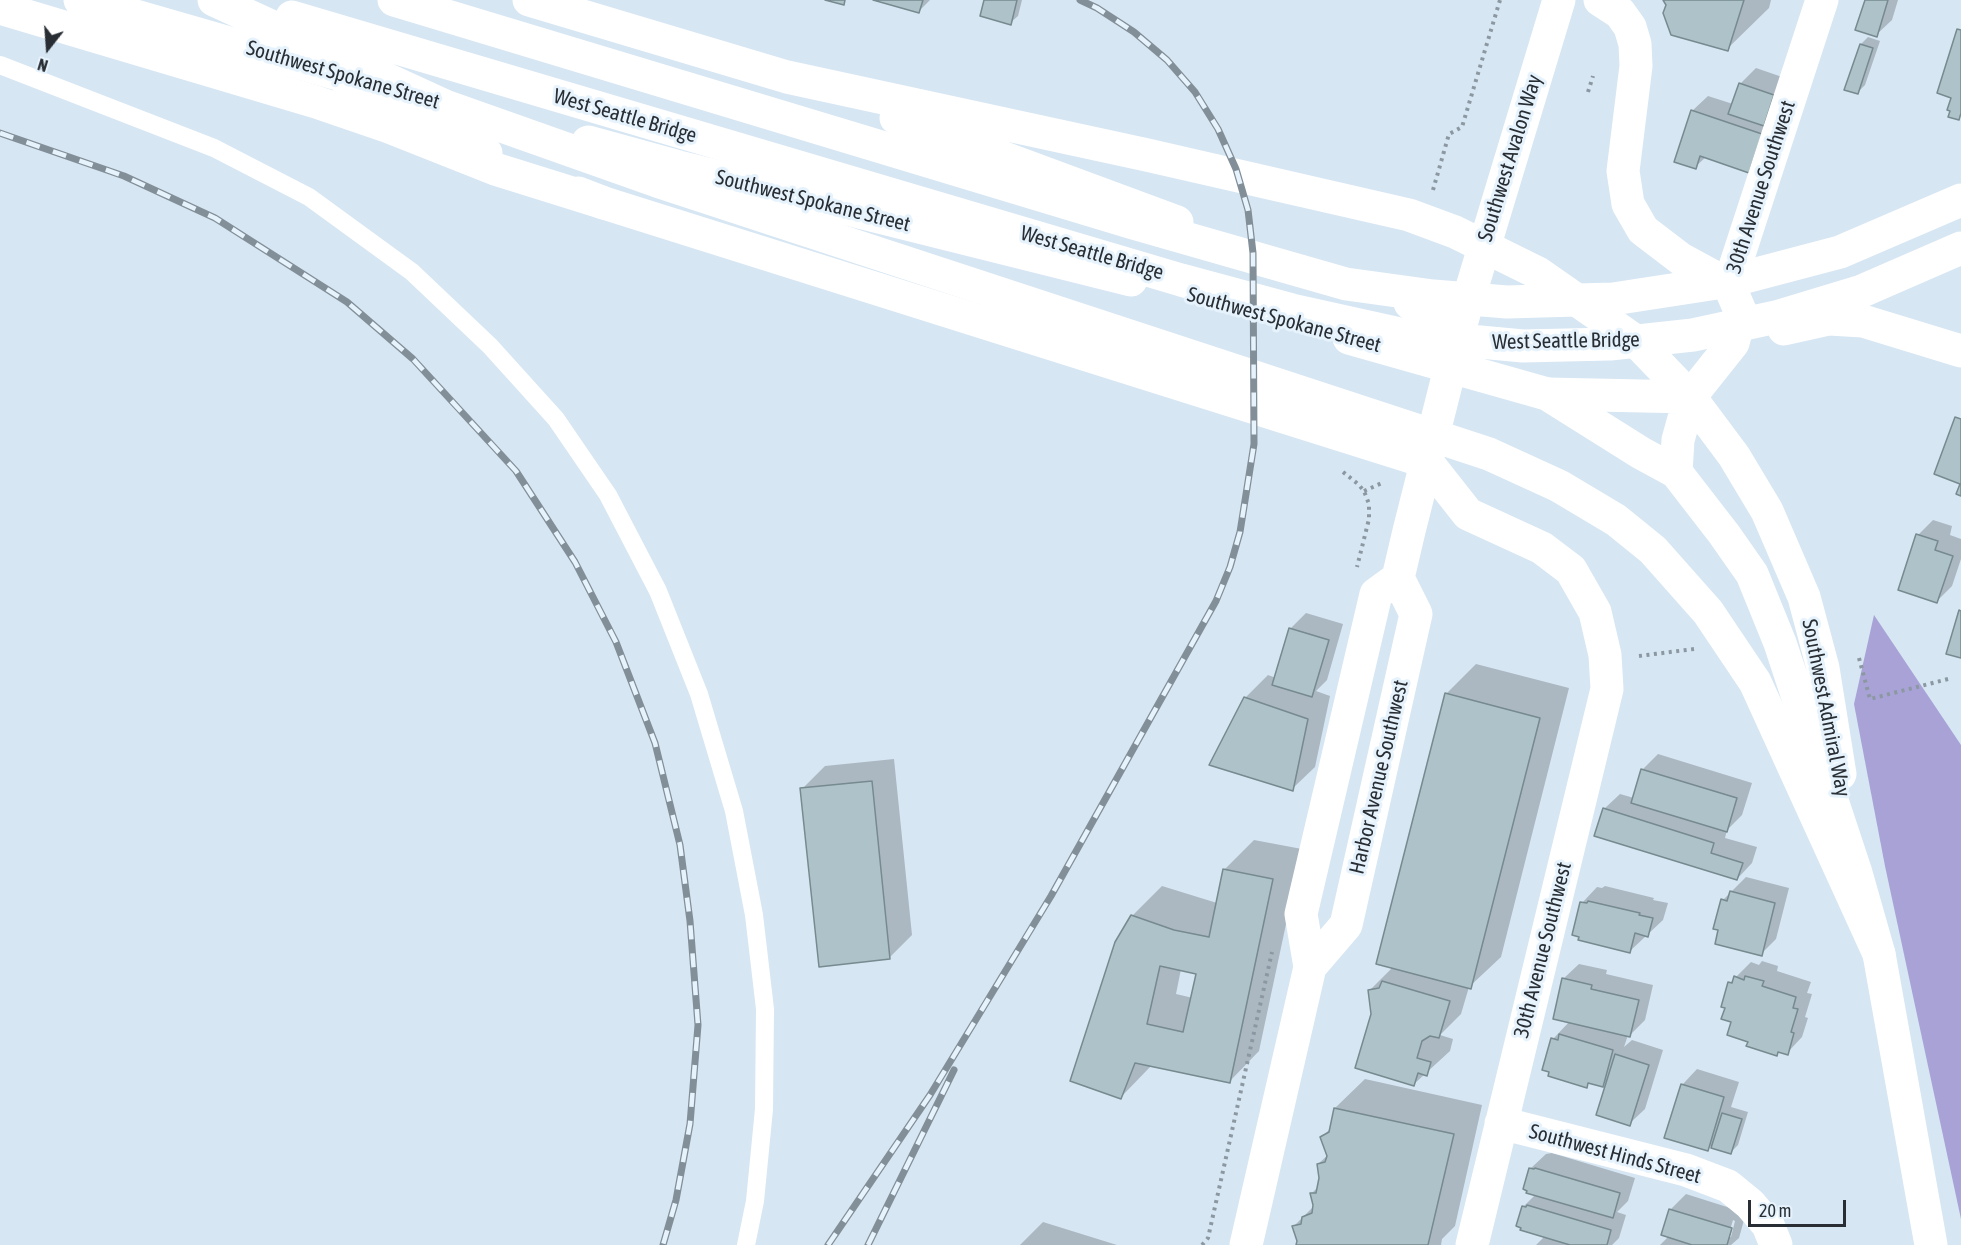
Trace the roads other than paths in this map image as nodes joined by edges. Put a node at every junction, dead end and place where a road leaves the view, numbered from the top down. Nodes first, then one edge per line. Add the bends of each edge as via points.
1 (80, 0) edge
2 (214, 0) edge
3 (232, 0) edge
4 (394, 0) edge
5 (529, 0) edge
6 (1559, 0) edge
7 (1599, 0) edge
8 (1822, 0) edge
9 (0, 8) edge
10 (290, 61) junction
11 (0, 65) edge
12 (787, 77) junction
13 (1961, 200) edge
14 (604, 203) junction
15 (1961, 248) edge
16 (1729, 285) junction
17 (1463, 317) junction
18 (1733, 343) junction
19 (1961, 351) edge
20 (1547, 394) junction
21 (1690, 398) junction
22 (1427, 462) junction
23 (1676, 472) junction
24 (1398, 578) junction
25 (1856, 873) junction
26 (1879, 954) junction
27 (1310, 967) junction
28 (1500, 1123) junction
29 (746, 1245) edge
30 (1246, 1245) edge
31 (1472, 1245) edge
32 (1776, 1245) edge
33 (1931, 1245) edge

1 - 10 main road, Southwest Spokane Street
2 - 26 main road via 445,106 657,181 1489,454 1559,486 1616,520 1653,550 1708,612 1755,682
3 - 15 main road, West Seattle Bridge via 1181,280 1405,335 1523,346 1610,344 1693,335 1776,317 1862,291
4 - 13 main road, West Seattle Bridge via 1346,284 1433,296 1507,302 1613,299 1730,281 1840,252
5 - 12 main road
6 - 17 main road, Southwest Avalon Way
7 - 16 main road via 1620,13 1635,44 1636,66 1623,171 1628,204 1643,230 1681,259
8 - 16 main road, 30th Avenue Southwest
9 - 14 main road via 316,102 495,169
10 - 14 main road via 407,112 498,159
10 - 20 main road, Southwest Spokane Street via 679,167 1396,350
11 - 29 lane via 214,148 309,197 412,272 490,346 556,419 608,495 658,591 699,694 734,811 752,903 765,1009 764,1109
12 - 17 main road via 1357,288
12 - 21 main road via 1409,215 1455,232 1538,273 1637,342
14 - 22 main road
16 - 18 main road, 30th Avenue Southwest via 1741,313
17 - 22 main road
18 - 19 main road via 1828,318 1863,321
18 - 21 main road, 30th Avenue Southwest
20 - 21 main road
20 - 23 main road, Southwest Admiral Way
21 - 23 main road via 1678,440
21 - 25 main road, Southwest Admiral Way via 1734,456 1767,511 1804,597 1823,668
22 - 24 main road
22 - 28 main road, 30th Avenue Southwest via 1468,514 1542,548 1571,570 1616,656
23 - 25 main road, Southwest Admiral Way via 1752,574 1780,643
24 - 27 main road, Harbor Avenue Southwest via 1376,594 1301,914
24 - 27 main road, Harbor Avenue Southwest via 1416,614 1346,925
25 - 26 main road, Southwest Admiral Way
26 - 33 main road, Southwest Admiral Way
27 - 30 main road, Harbor Avenue Southwest
28 - 31 main road, 30th Avenue Southwest
28 - 32 main road, Southwest Hinds Street via 1686,1170 1728,1186 1768,1225

